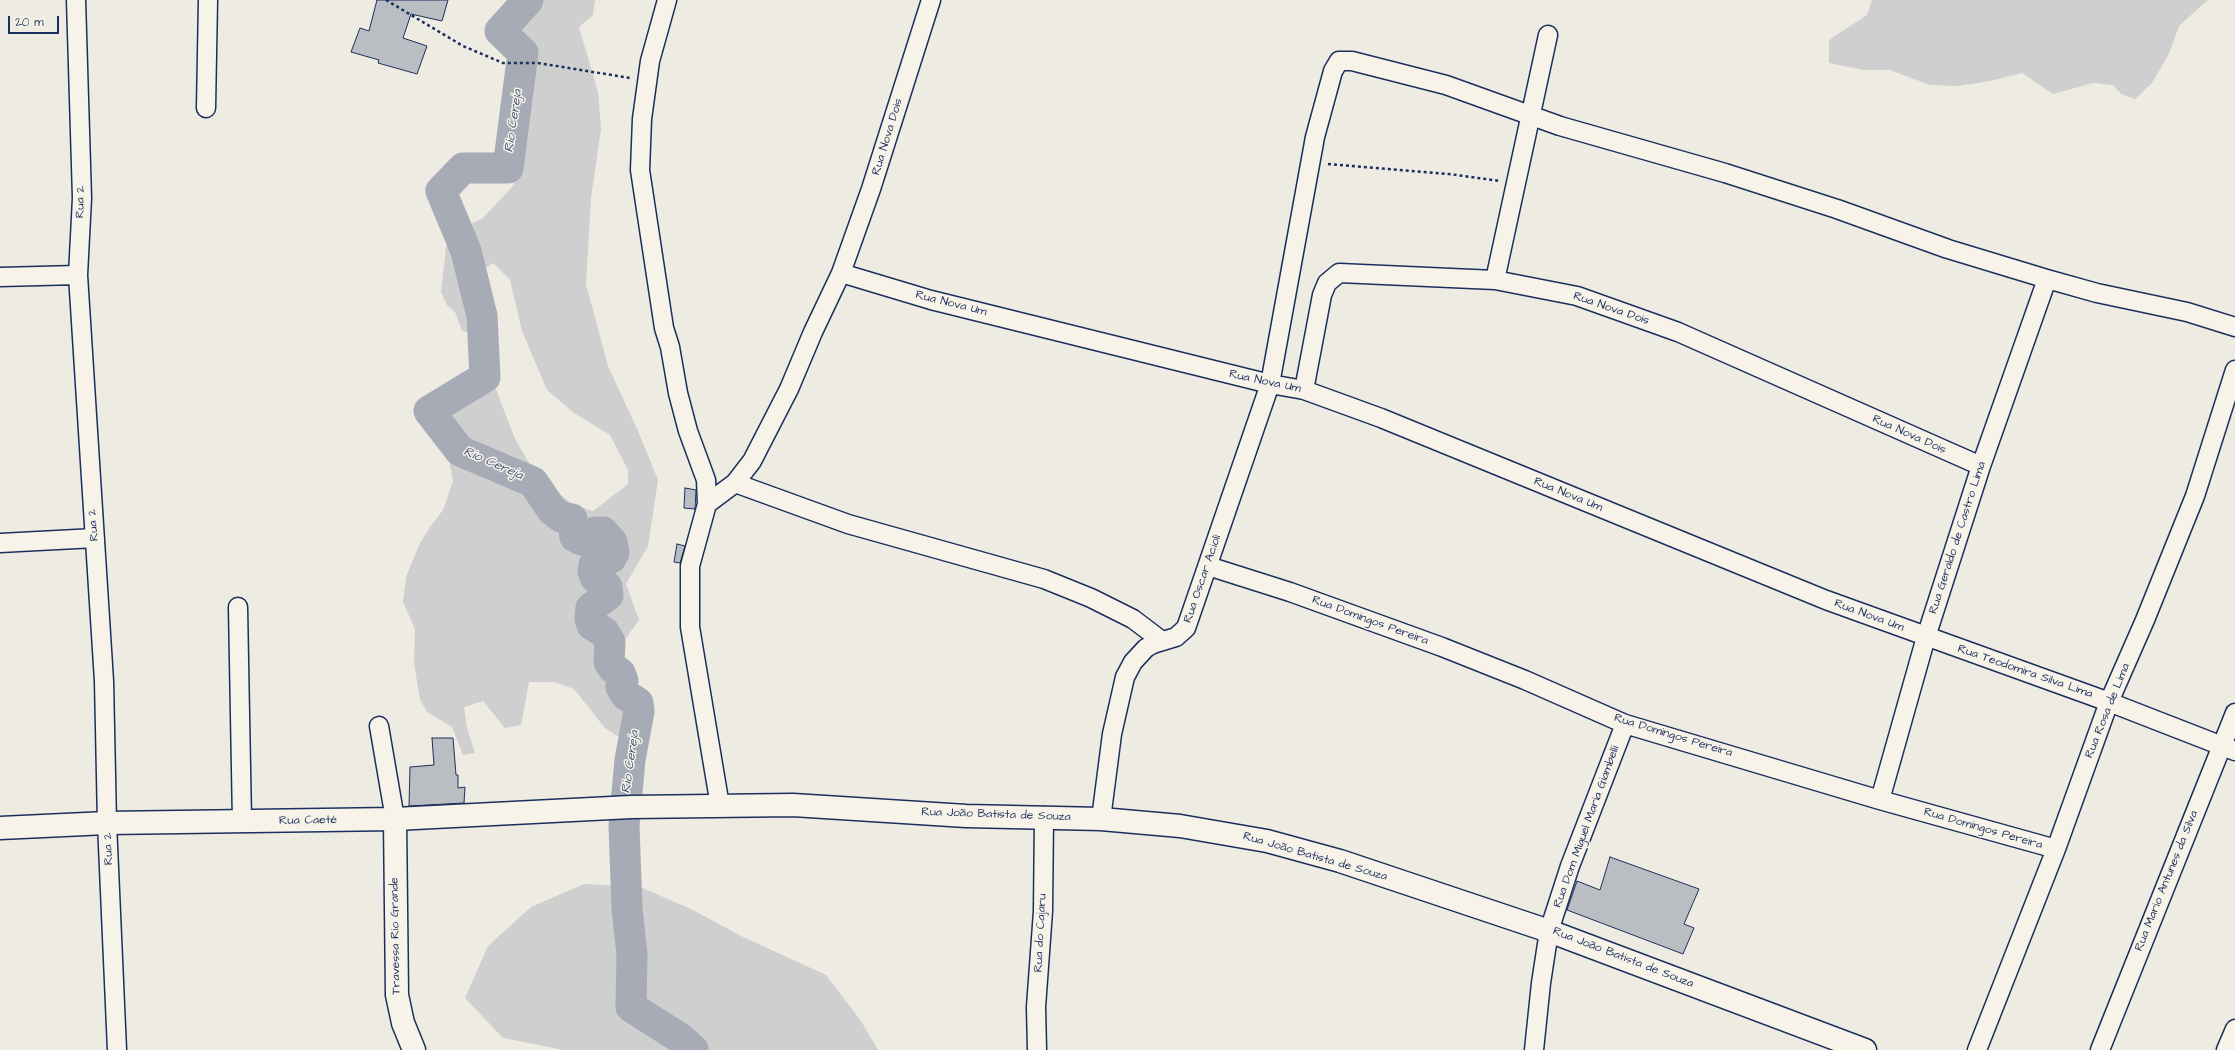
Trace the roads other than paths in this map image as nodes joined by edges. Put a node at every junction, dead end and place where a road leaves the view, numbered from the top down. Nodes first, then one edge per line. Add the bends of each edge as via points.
1 (76, 0) edge
2 (208, 0) edge
3 (667, 0) edge
4 (931, 0) edge
5 (1548, 35) dead end
6 (206, 108) dead end
7 (1531, 116) junction
8 (841, 273) junction
9 (78, 274) junction
10 (0, 277) edge
11 (2047, 279) junction
12 (1495, 280) junction
13 (2235, 327) edge
14 (2235, 370) edge
15 (1270, 384) junction
16 (1304, 390) junction
17 (1981, 466) junction
18 (735, 482) junction
19 (707, 504) junction
20 (95, 538) junction
21 (0, 543) edge
22 (1208, 566) junction
23 (238, 607) dead end
24 (1926, 637) junction
25 (1162, 641) junction
26 (2109, 702) junction
27 (2235, 713) edge
28 (1625, 724) junction
29 (380, 726) dead end
30 (2228, 749) edge
31 (1880, 800) junction
32 (720, 806) junction
33 (624, 807) joint
34 (1044, 816) junction
35 (395, 819) junction
36 (1101, 819) junction
37 (242, 822) junction
38 (107, 823) junction
39 (0, 828) edge
40 (2056, 849) junction
41 (1549, 931) junction
42 (2235, 1029) edge
43 (117, 1050) edge
44 (414, 1050) edge
45 (1037, 1050) edge
46 (1534, 1050) edge
47 (1865, 1050) edge
48 (1977, 1050) edge
49 (2100, 1050) edge
50 (2226, 1050) edge

1 - 9 street, Rua 2 via 82,198
2 - 6 street
3 - 19 street via 650,61 642,119 640,170 664,328 688,431 706,480
4 - 8 street, Rua Nova Dois via 871,189
5 - 7 street
7 - 11 street via 1733,175 1948,249
7 - 12 street
7 - 15 street, Rua Oscar Acioli via 1446,86 1352,61 1339,61 1333,71 1315,136
8 - 15 street, Rua Nova Um via 931,300
8 - 18 street via 774,421 752,461
9 - 10 street
9 - 20 street, Rua 2
11 - 13 street via 2097,293 2187,312
11 - 17 street, Rua Geraldo de Castro Lima
12 - 16 street, Rua Nova Dois via 1339,273 1327,283 1322,295
12 - 17 street, Rua Nova Dois via 1578,296 1678,332
14 - 26 street, Rua Rosa de Lima via 2194,496 2145,620
15 - 16 street, Rua Nova Um
15 - 22 street, Rua Oscar Acioli
16 - 24 street, Rua Nova Um via 1381,418 1826,600
17 - 24 street, Rua Geraldo de Castro Lima
18 - 19 street
18 - 25 street via 848,524 1044,579 1092,598 1133,619
19 - 32 street via 690,566 690,627
20 - 21 street
20 - 38 street, Rua 2 via 104,680
22 - 25 street, Rua Oscar Acioli via 1186,628 1180,635
22 - 28 street, Rua Domingos Pereira via 1442,646
23 - 37 street
24 - 26 street, Rua Teodomira Silva Lima
24 - 31 street, Rua Geraldo de Castro Lima
25 - 36 street, Rua Oscar Acioli via 1138,655 1125,677 1112,734
26 - 30 street, Rua Teodomira Silva Lima
26 - 40 street, Rua Rosa de Lima
27 - 30 street, Rua Mario Antunes da Silva
28 - 31 street, Rua Domingos Pereira
28 - 41 street, Rua Dom Miguel Maria Giambelli via 1570,866
29 - 35 street
30 - 49 street, Rua Mario Antunes da Silva
31 - 40 street, Rua Domingos Pereira
32 - 33 street, Rua João Batista de Souza
32 - 34 street, Rua João Batista de Souza via 793,805 966,816
33 - 35 street, Rua Caeté
34 - 36 street, Rua João Batista de Souza
34 - 45 street, Rua do Cajaru via 1043,910 1036,1006
35 - 37 street, Rua Caeté
35 - 44 street, Travessa Rio Grande via 396,995 403,1023
36 - 41 street, Rua João Batista de Souza via 1180,826 1267,841 1340,861
37 - 38 street, Rua Caeté
38 - 39 street, Rua Caeté
38 - 43 street, Rua 2
40 - 48 street, Rua Rosa de Lima
41 - 46 street, Rua Dom Miguel Maria Giambelli
41 - 47 street, Rua João Batista de Souza
42 - 50 street

